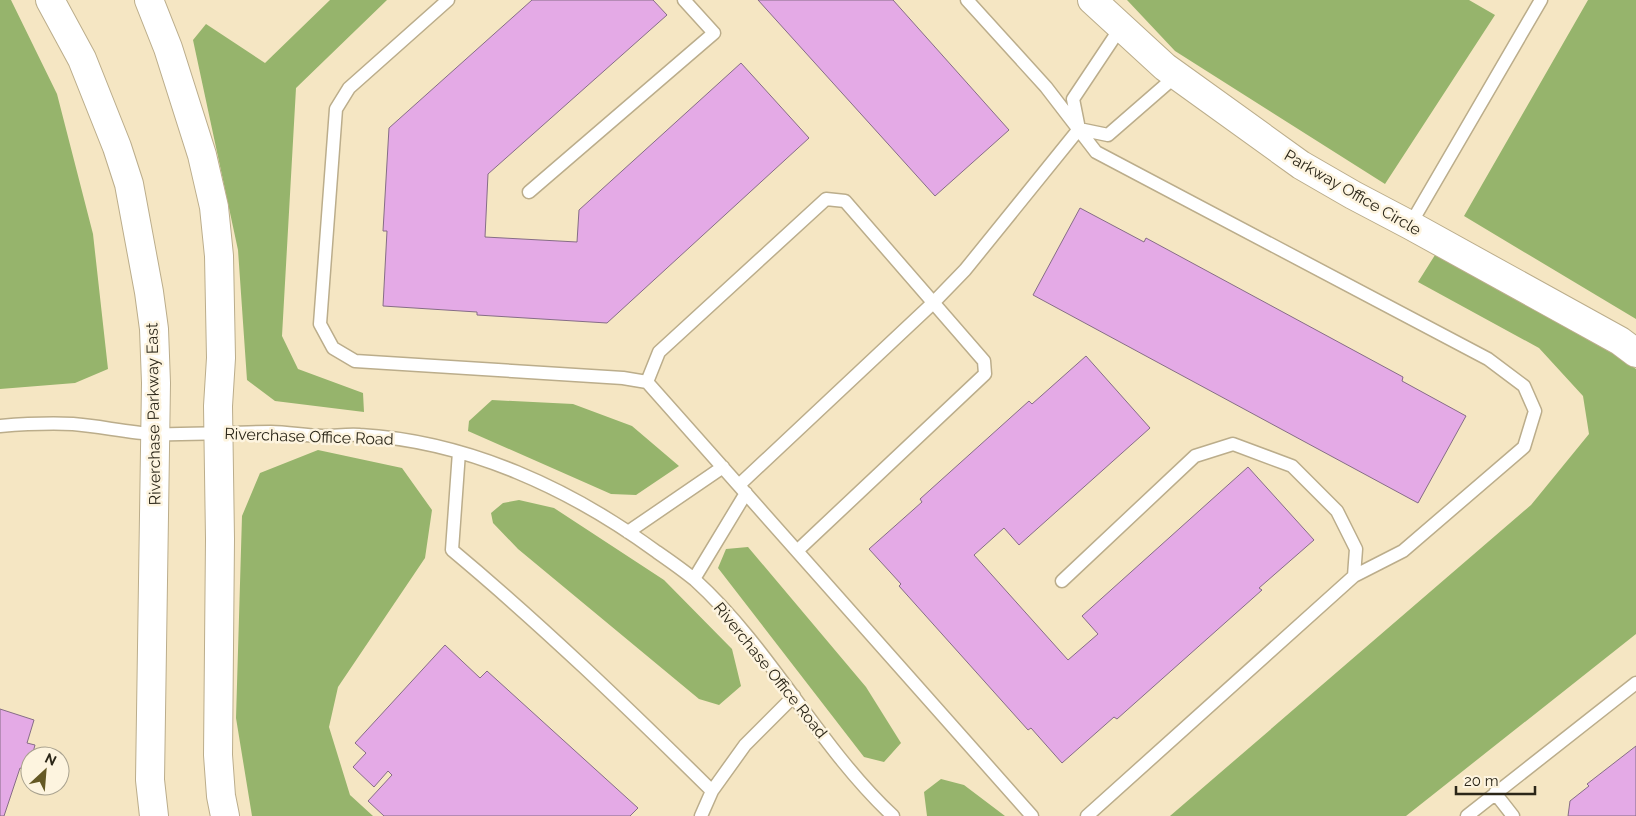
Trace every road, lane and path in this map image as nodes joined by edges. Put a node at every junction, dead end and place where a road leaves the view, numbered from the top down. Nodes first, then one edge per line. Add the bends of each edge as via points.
1 (50, 0) edge
2 (149, 0) edge
3 (448, 0) edge
4 (684, 0) edge
5 (967, 0) edge
6 (1092, 0) edge
7 (1541, 0) edge
8 (1121, 27) junction
9 (1177, 75) junction
10 (1078, 129) junction
11 (529, 192) dead end
12 (1410, 225) junction
13 (933, 303) junction
14 (1636, 352) edge
15 (648, 382) junction
16 (0, 426) edge
17 (219, 433) junction
18 (155, 434) junction
19 (459, 452) junction
20 (723, 467) junction
21 (742, 489) junction
22 (628, 532) junction
23 (797, 551) junction
24 (1354, 576) junction
25 (694, 579) junction
26 (1062, 581) dead end
27 (1636, 683) edge
28 (794, 696) junction
29 (712, 791) junction
30 (1495, 793) junction
31 (154, 816) edge
32 (225, 816) edge
33 (701, 816) edge
34 (893, 816) edge
35 (1032, 816) edge
36 (1087, 816) edge
37 (1467, 816) edge
38 (1513, 816) edge

1 - 18 street, Riverchase Parkway East via 82,59 129,184 154,329
2 - 17 street via 197,137 214,207 219,256
3 - 15 lane via 349,88 336,109 320,324 333,348 355,362
4 - 11 lane via 714,33
5 - 10 lane
6 - 8 street, Parkway Office Circle
7 - 12 lane
8 - 9 street, Parkway Office Circle
8 - 10 lane via 1074,99
9 - 10 lane via 1108,135
9 - 12 street, Parkway Office Circle via 1301,165
10 - 13 lane via 965,270
10 - 24 lane via 1096,152 1488,359 1524,386 1535,411 1524,447 1403,551
12 - 14 street, Parkway Office Circle
13 - 15 lane via 845,201 826,199 659,352
13 - 21 lane
13 - 23 lane via 984,361 985,374
15 - 20 lane
16 - 18 lane, Riverchase Office Road via 74,424
17 - 18 lane, Riverchase Office Road
17 - 19 lane, Riverchase Office Road via 359,435 406,440
17 - 32 street via 218,755
18 - 31 street, Riverchase Parkway East via 150,780
19 - 22 lane, Riverchase Office Road via 526,477 596,511
19 - 29 lane via 452,550 515,602
20 - 21 lane
20 - 22 lane
21 - 23 lane
21 - 25 lane
22 - 25 lane, Riverchase Office Road
23 - 35 lane
24 - 26 lane via 1356,549 1337,511 1292,466 1233,444 1194,456
24 - 36 lane
25 - 28 lane, Riverchase Office Road via 740,626
27 - 30 lane
28 - 29 lane via 745,745
28 - 34 lane, Riverchase Office Road via 840,757
29 - 33 lane
30 - 37 lane
30 - 38 lane

